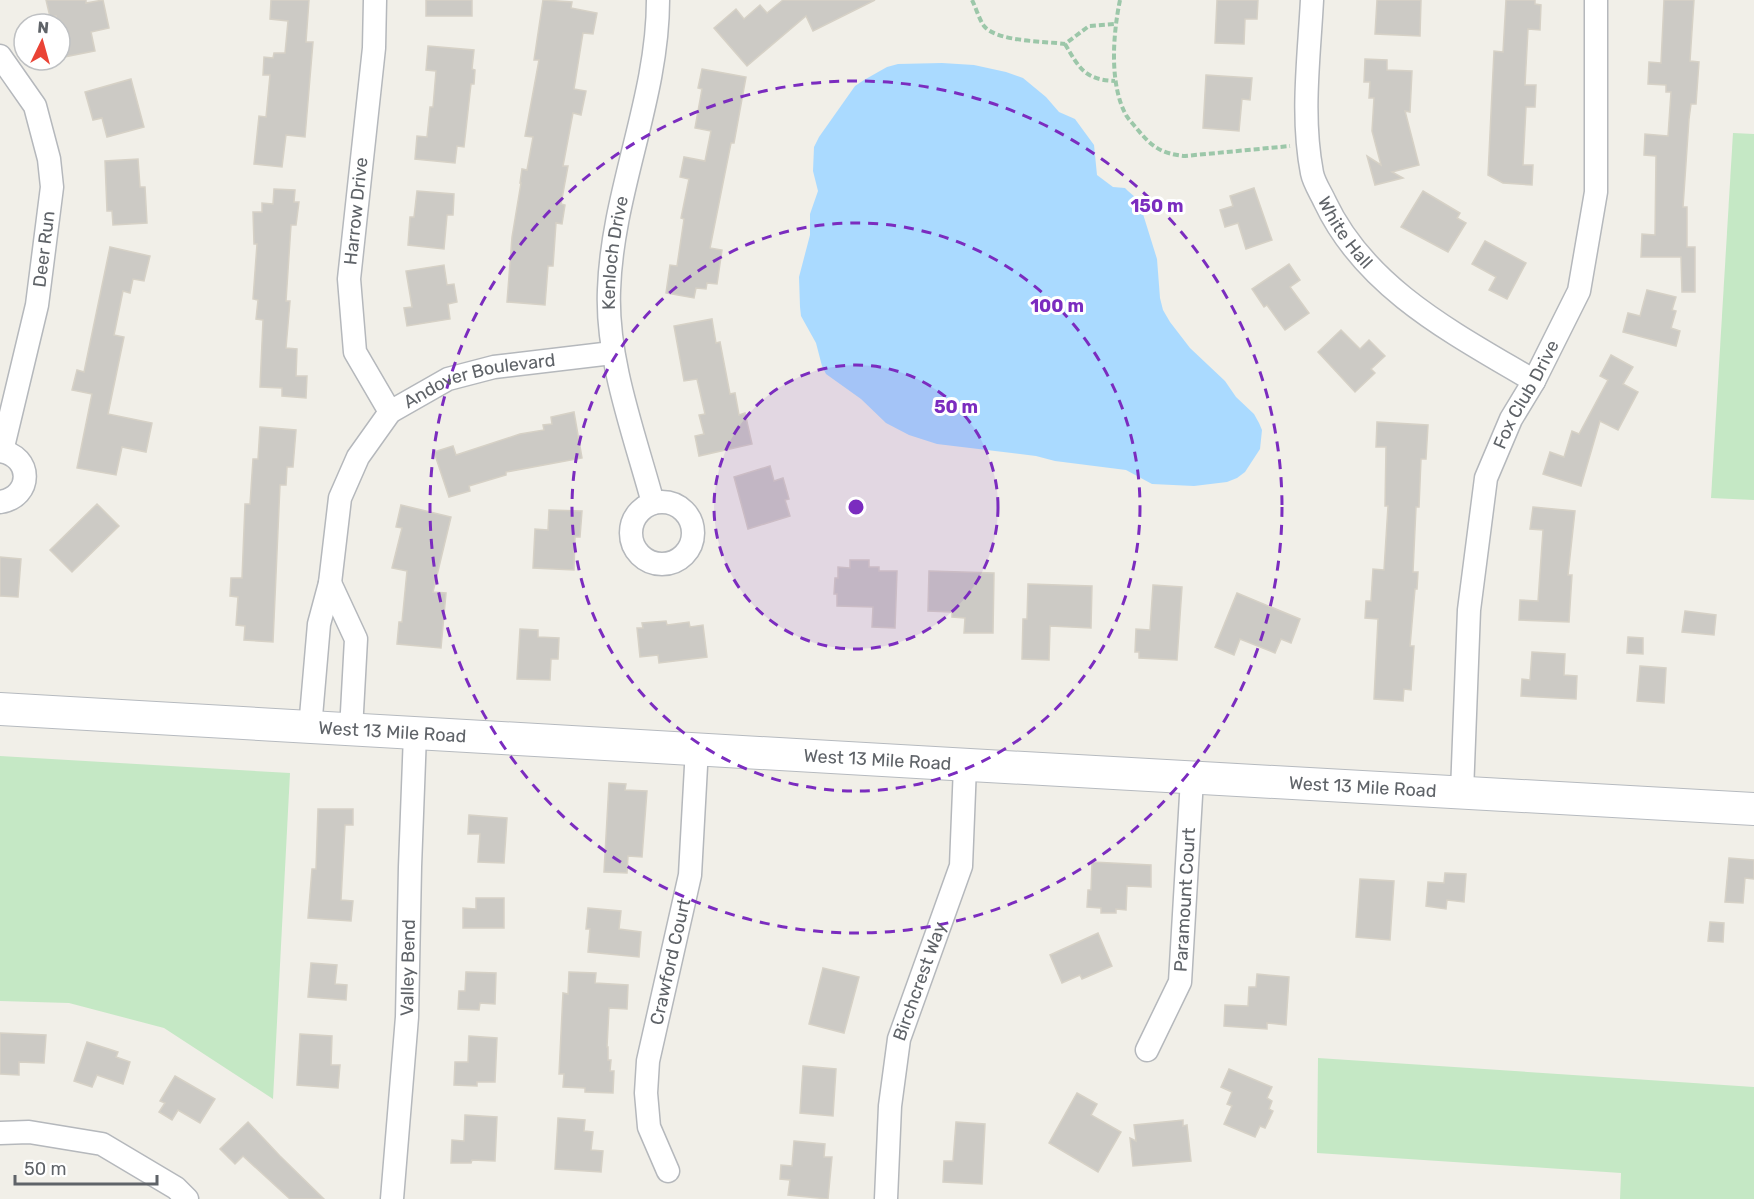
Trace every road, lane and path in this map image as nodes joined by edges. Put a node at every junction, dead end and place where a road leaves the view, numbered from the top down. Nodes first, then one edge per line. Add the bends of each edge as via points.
1 (375, 0) edge
2 (658, 0) edge
3 (972, 0) edge
4 (1120, 0) edge
5 (1312, 0) edge
6 (1596, 0) edge
7 (1115, 24) junction
8 (1065, 44) junction
9 (0, 57) edge
10 (1115, 81) junction
11 (1309, 145) junction
12 (612, 352) junction
13 (1534, 381) junction
14 (390, 412) junction
15 (1, 451) edge
16 (0, 502) edge
17 (653, 503) dead end
18 (330, 583) junction
19 (0, 709) edge
20 (310, 728) junction
21 (351, 730) junction
22 (415, 734) junction
23 (697, 748) junction
24 (965, 766) junction
25 (1192, 779) junction
26 (1462, 792) junction
27 (1754, 809) edge
28 (1147, 1050) dead end
29 (0, 1133) edge
30 (668, 1172) dead end
31 (187, 1199) edge
32 (392, 1199) edge
33 (886, 1199) edge

1 - 14 street, Harrow Drive via 374,48 349,279 356,352
2 - 12 street, Kenloch Drive via 648,84 617,216 609,291
3 - 8 path via 983,25 994,34
4 - 7 path
5 - 11 street, White Hall via 1306,118
6 - 13 street, Fox Club Drive via 1596,192 1579,291
7 - 8 path via 1089,26
7 - 10 path
8 - 10 path via 1080,69 1098,81
9 - 15 street, Deer Run via 35,106 50,159 52,187 37,305
10 - 11 path via 1126,115 1149,144 1168,154 1185,156
11 - 13 street, White Hall via 1312,176 1336,225 1376,274 1436,322
12 - 14 street, Andover Boulevard via 494,367 448,379
12 - 17 street, Kenloch Drive
13 - 26 street, Fox Club Drive via 1511,419 1486,478 1469,610
14 - 18 street, Andover Boulevard via 358,457 340,498
15 - 16 street, Deer Run via 17,458 25,474 21,491
18 - 20 street, Andover Boulevard via 319,624
18 - 21 street via 356,639
19 - 20 street, West 13 Mile Road
20 - 21 street, West 13 Mile Road
21 - 22 street, West 13 Mile Road
22 - 23 street, West 13 Mile Road
22 - 32 street, Valley Bend via 407,1017
23 - 24 street, West 13 Mile Road
23 - 30 street, Crawford Court via 690,875 648,1061 649,1127
24 - 25 street, West 13 Mile Road
24 - 33 street, Birchcrest Way via 961,866 899,1039 890,1106
25 - 26 street, West 13 Mile Road
25 - 28 street, Paramount Court via 1180,982
26 - 27 street, West 13 Mile Road
29 - 31 street via 29,1132 102,1144 176,1188

